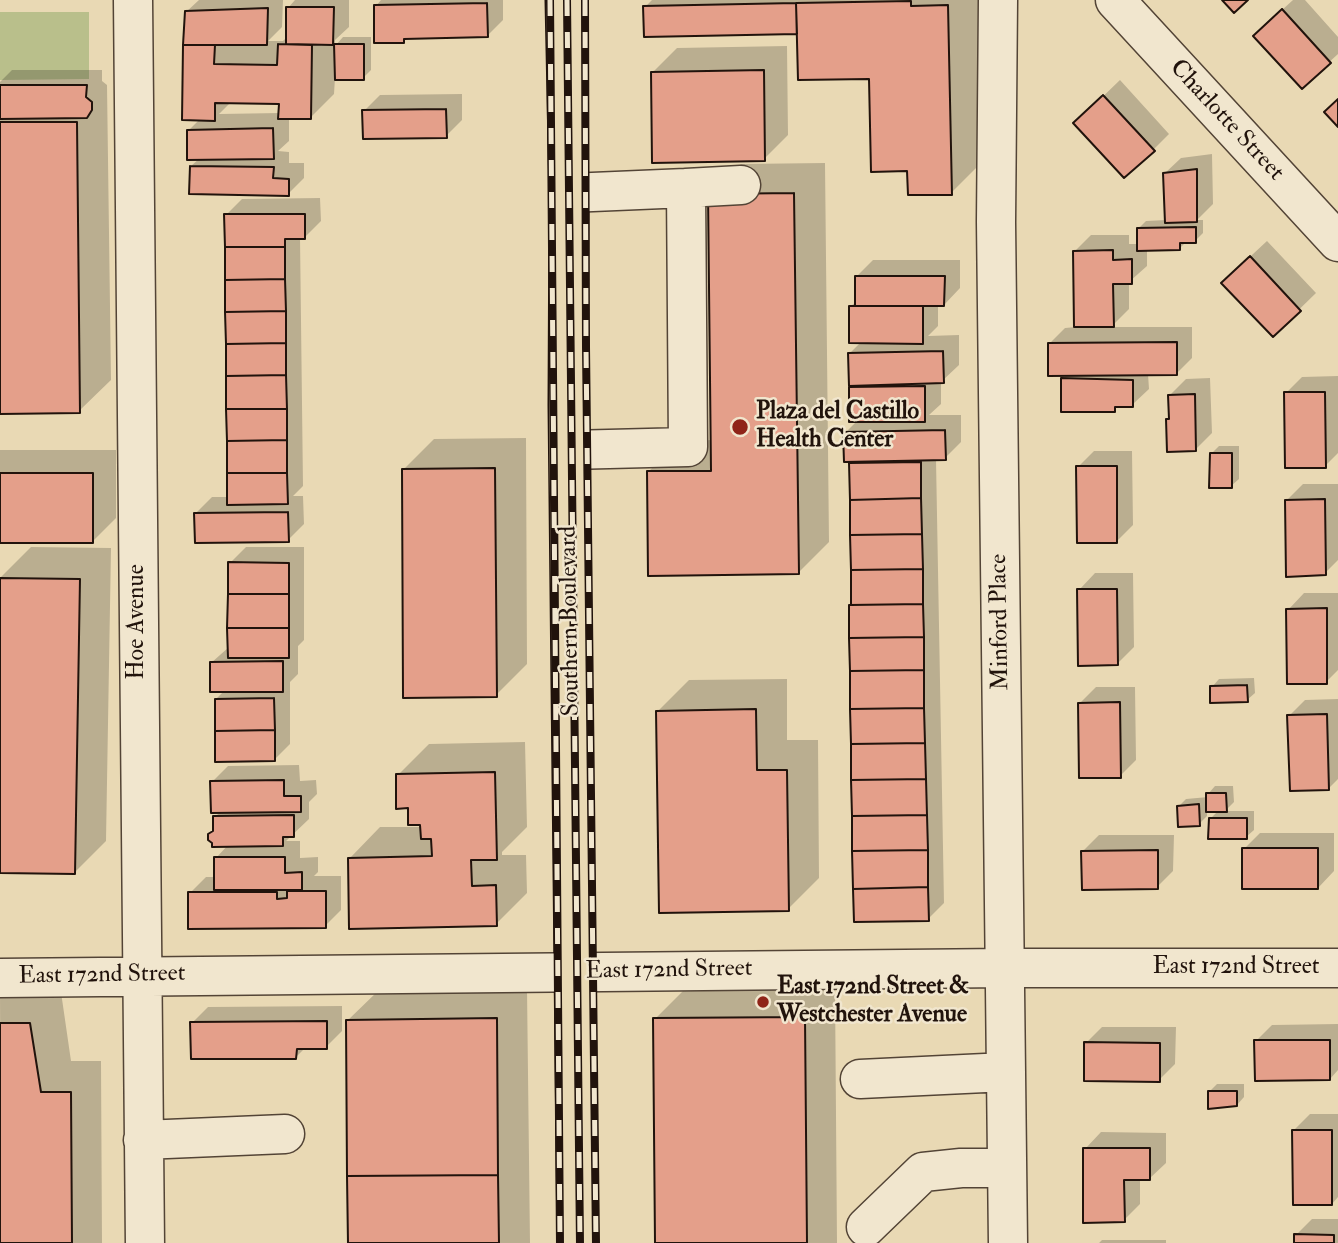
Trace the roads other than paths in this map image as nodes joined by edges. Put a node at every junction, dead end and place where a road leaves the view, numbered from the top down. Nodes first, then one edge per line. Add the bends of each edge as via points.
1 (133, 0) edge
2 (565, 0) edge
3 (998, 0) edge
4 (1115, 0) edge
5 (741, 185) dead end
6 (687, 188) junction
7 (569, 193) junction
8 (1338, 243) edge
9 (569, 450) junction
10 (1005, 968) junction
11 (1338, 968) edge
12 (574, 972) junction
13 (141, 976) junction
14 (0, 978) edge
15 (1006, 1072) junction
16 (860, 1079) dead end
17 (285, 1134) dead end
18 (143, 1140) junction
19 (1007, 1168) junction
20 (866, 1227) dead end
21 (145, 1243) edge
22 (577, 1243) edge
23 (1008, 1243) edge

1 - 13 street, Hoe Avenue
2 - 7 main road, Southern Boulevard
3 - 10 street, Minford Place via 996,222
4 - 8 street, Charlotte Street
5 - 6 street
6 - 7 street
6 - 9 street via 688,447
7 - 9 main road, Southern Boulevard
9 - 12 main road, Southern Boulevard
10 - 11 street, East 172nd Street
10 - 12 street, East 172nd Street
10 - 15 street, Minford Place
12 - 13 street, East 172nd Street
12 - 22 main road, Southern Boulevard
13 - 14 street, East 172nd Street
13 - 18 street, Hoe Avenue
15 - 16 street
15 - 19 street, Minford Place
17 - 18 street
18 - 21 street, Hoe Avenue
19 - 20 street via 923,1172
19 - 23 street, Minford Place

